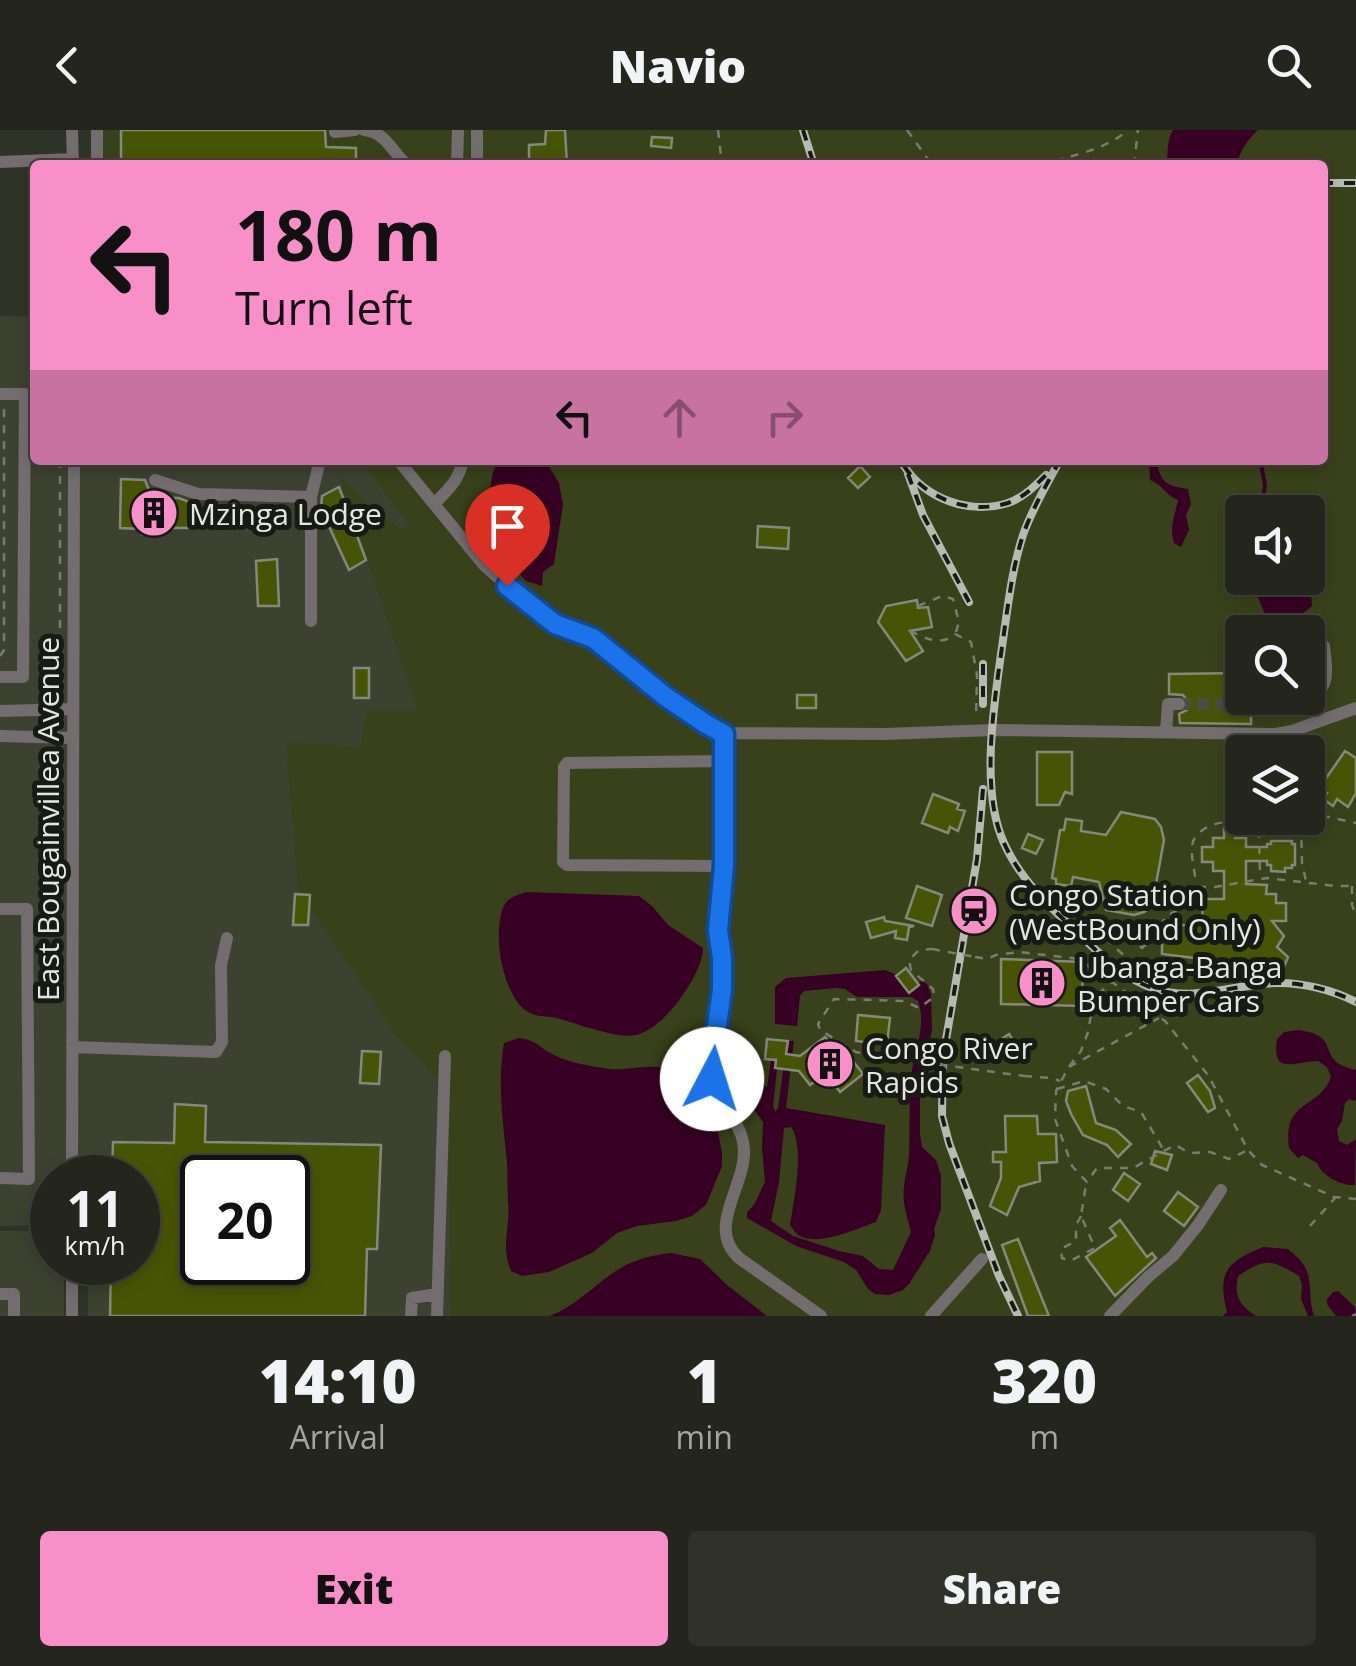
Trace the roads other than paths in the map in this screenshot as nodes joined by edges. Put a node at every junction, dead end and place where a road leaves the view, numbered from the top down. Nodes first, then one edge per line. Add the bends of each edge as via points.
1 (72, 130) edge
2 (97, 130) edge
3 (355, 130) edge
4 (364, 130) edge
5 (458, 130) edge
6 (477, 130) edge
7 (335, 132) edge
8 (73, 160) edge
9 (97, 160) edge
10 (401, 160) edge
11 (458, 160) edge
12 (477, 160) edge
13 (0, 162) edge
14 (30, 162) edge
15 (2, 398) edge
16 (74, 465) edge
17 (319, 465) edge
18 (402, 465) edge
19 (461, 465) edge
20 (154, 480) dead end
21 (311, 496) junction
22 (435, 502) junction
23 (311, 621) dead end
24 (0, 677) edge
25 (1179, 704) dead end
26 (1356, 708) edge
27 (72, 709) junction
28 (0, 710) edge
29 (1166, 732) junction
30 (724, 734) junction
31 (0, 736) edge
32 (72, 738) junction
33 (724, 761) junction
34 (724, 866) junction
35 (0, 909) edge
36 (228, 938) dead end
37 (72, 1047) junction
38 (445, 1056) dead end
39 (72, 1155) edge
40 (0, 1178) edge
41 (1221, 1190) dead end
42 (982, 1259) dead end
43 (72, 1285) edge
44 (0, 1294) edge
45 (436, 1294) junction
46 (14, 1316) edge
47 (72, 1316) edge
48 (411, 1316) edge
49 (436, 1316) edge
50 (821, 1316) edge
51 (931, 1316) edge
52 (1110, 1316) edge

1 - 8 street
2 - 9 street
3 - 7 street
4 - 10 street via 382,137
5 - 11 street
6 - 12 street
13 - 14 street
15 - 24 street via 25,394 23,678
16 - 27 street, East Bougainvillea Avenue
17 - 21 street
18 - 22 street
19 - 22 street
20 - 21 street via 198,494
21 - 23 street
22 - 30 street via 483,564 530,606 593,638
25 - 29 street via 1168,704
26 - 29 street via 1283,733
27 - 28 street
27 - 32 street, East Bougainvillea Avenue
29 - 30 street
30 - 33 street
31 - 32 street
32 - 37 street, East Bougainvillea Avenue
33 - 34 street
33 - 34 street via 567,763 563,862
34 - 50 street via 722,990 712,1070 744,1147 726,1238 739,1258
35 - 40 street via 27,909 29,1180
36 - 37 street via 216,1052
37 - 39 street, East Bougainvillea Avenue
38 - 45 street
41 - 52 street via 1173,1256
42 - 51 street
43 - 47 street
44 - 46 street via 14,1294
45 - 48 street via 412,1298
45 - 49 street

